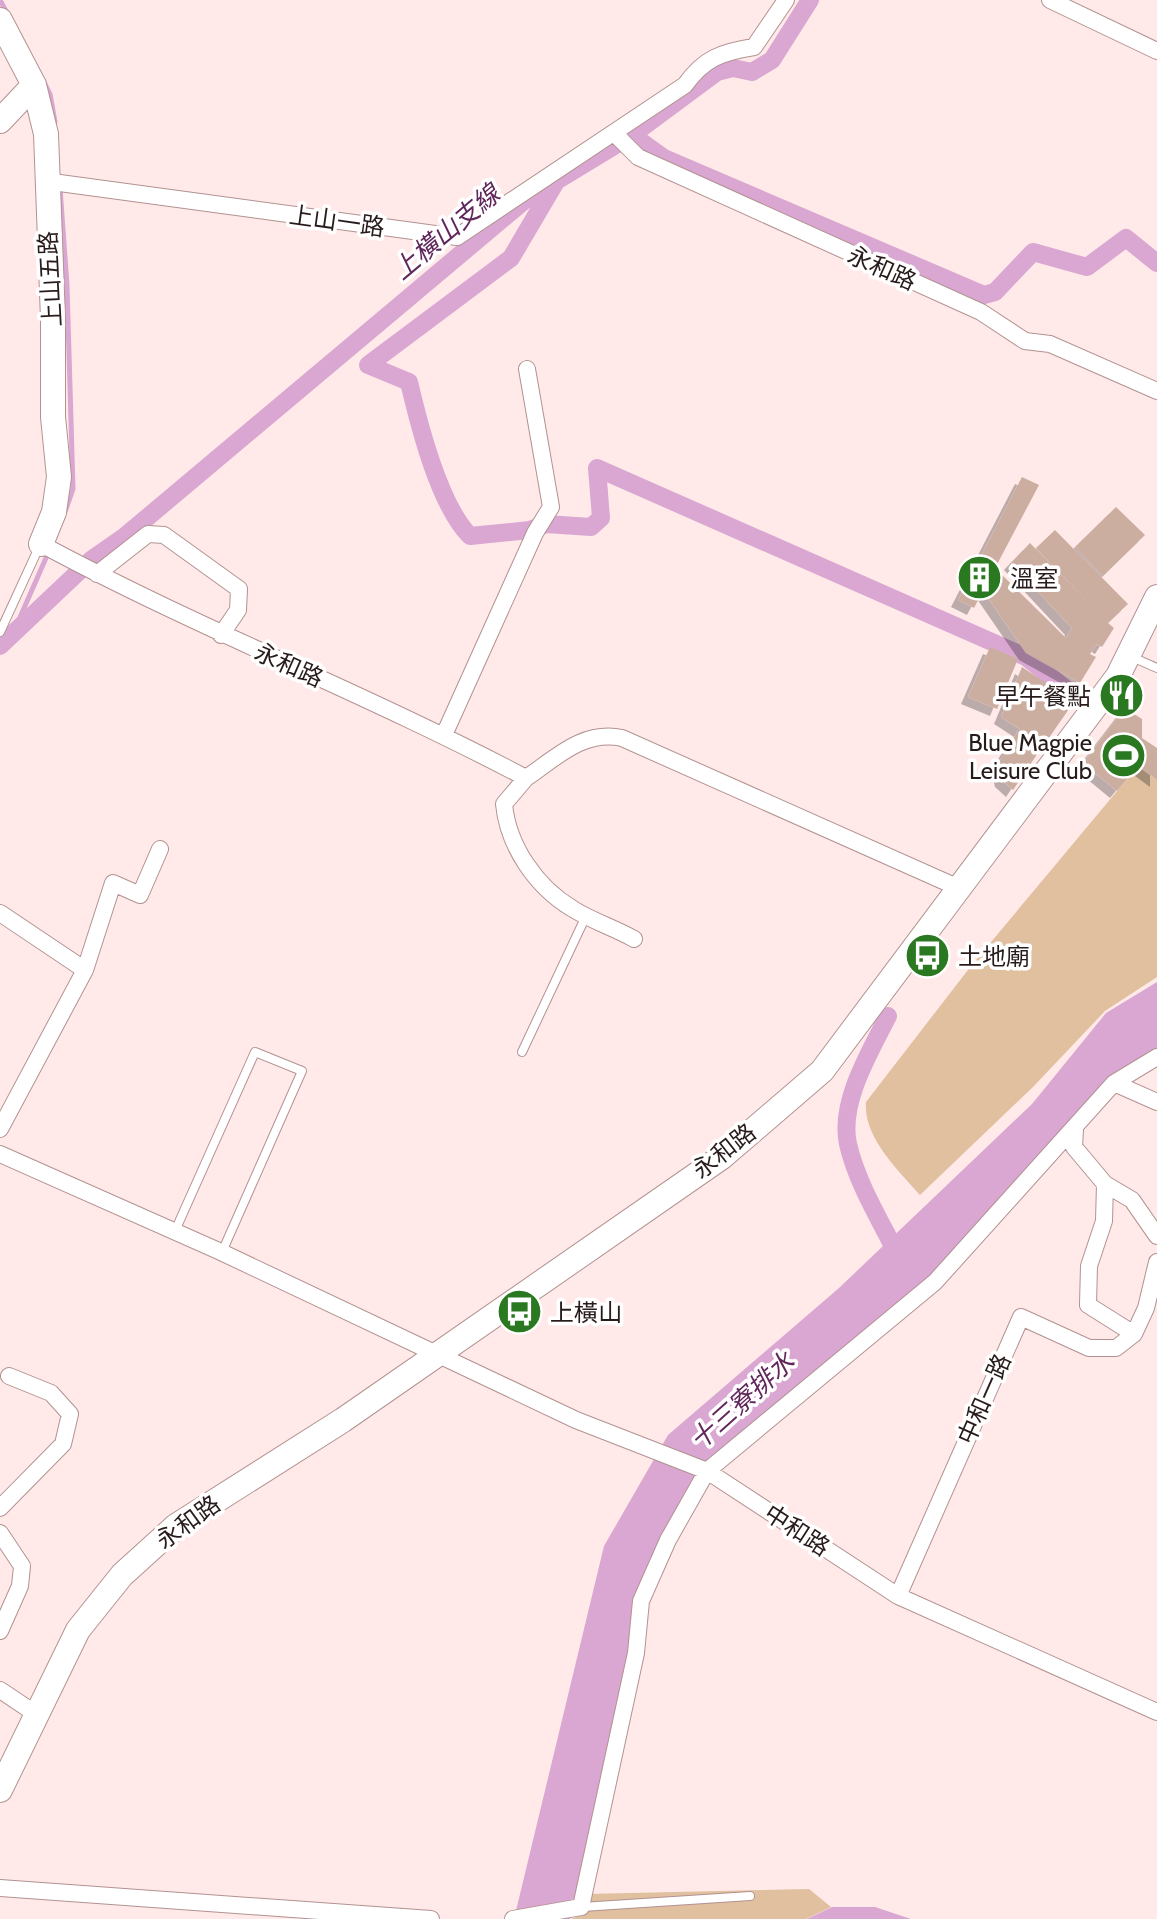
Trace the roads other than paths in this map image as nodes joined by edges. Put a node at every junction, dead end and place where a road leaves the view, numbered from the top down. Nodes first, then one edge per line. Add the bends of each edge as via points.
1 (786, 0) edge
2 (1050, 0) edge
3 (0, 20) edge
4 (1157, 51) edge
5 (34, 85) junction
6 (0, 121) edge
7 (618, 134) junction
8 (47, 181) junction
9 (527, 369) dead end
10 (1157, 391) edge
11 (41, 544) junction
12 (93, 572) junction
13 (1157, 597) edge
14 (0, 632) edge
15 (221, 635) junction
16 (1129, 655) junction
17 (1157, 668) edge
18 (444, 735) junction
19 (526, 778) junction
20 (160, 849) dead end
21 (959, 888) junction
22 (0, 913) edge
23 (586, 915) junction
24 (634, 939) dead end
25 (85, 970) junction
26 (522, 1052) dead end
27 (1157, 1057) edge
28 (1114, 1083) junction
29 (1157, 1102) edge
30 (0, 1129) edge
31 (1075, 1130) junction
32 (0, 1154) edge
33 (1105, 1184) junction
34 (175, 1231) junction
35 (1157, 1236) edge
36 (221, 1252) junction
37 (1157, 1262) edge
38 (1134, 1334) junction
39 (434, 1355) junction
40 (9, 1376) dead end
41 (704, 1470) junction
42 (0, 1508) edge
43 (0, 1533) edge
44 (898, 1596) junction
45 (0, 1631) edge
46 (0, 1690) edge
47 (1157, 1712) edge
48 (36, 1714) junction
49 (0, 1790) edge
50 (0, 1888) edge
51 (750, 1896) dead end
52 (581, 1907) junction
53 (431, 1919) edge
54 (513, 1919) edge

1 - 7 street, 上山一路 via 754,47 721,52 699,65 685,85
2 - 4 street
3 - 5 main road, 上山五路
5 - 6 main road
5 - 8 main road, 上山五路 via 46,134
7 - 8 street, 上山一路 via 457,237
7 - 10 street, 永和路 via 638,157 981,312 1025,341 1050,344
8 - 11 main road, 上山五路 via 59,477 54,512
9 - 18 street via 551,507
11 - 12 street
11 - 14 lane
12 - 15 street, 永和路
12 - 15 street, 永和路 via 148,534 164,535 239,589 238,610
13 - 16 main road, 永和路
15 - 18 street, 永和路
16 - 17 lane
16 - 21 main road, 永和路
18 - 19 street, 永和路
19 - 21 street via 585,738 622,738
19 - 23 street via 504,804 507,831 541,882
20 - 25 street via 140,895 113,883
21 - 39 main road, 永和路 via 822,1071 722,1157
22 - 25 street
23 - 24 street
23 - 26 lane
25 - 30 street
27 - 28 street
28 - 29 street
28 - 31 street
31 - 33 street via 1074,1147
31 - 41 street via 935,1282
32 - 34 street
33 - 35 street via 1132,1200
33 - 38 street via 1104,1221 1089,1266 1088,1305
34 - 36 street
34 - 36 lane via 255,1052 302,1071
36 - 39 street
37 - 38 street
38 - 44 street, 中和一路 via 1116,1348 1089,1348 1021,1317
39 - 41 street, 中和路
39 - 48 main road, 永和路 via 176,1526 133,1565 78,1630
40 - 42 street via 51,1393 70,1414 63,1444
41 - 44 street, 中和路
41 - 52 street via 641,1601 636,1653
43 - 45 street via 22,1566 20,1586
44 - 47 street, 中和路
46 - 48 street
48 - 49 main road, 永和路
50 - 53 street
51 - 52 lane
52 - 54 street

